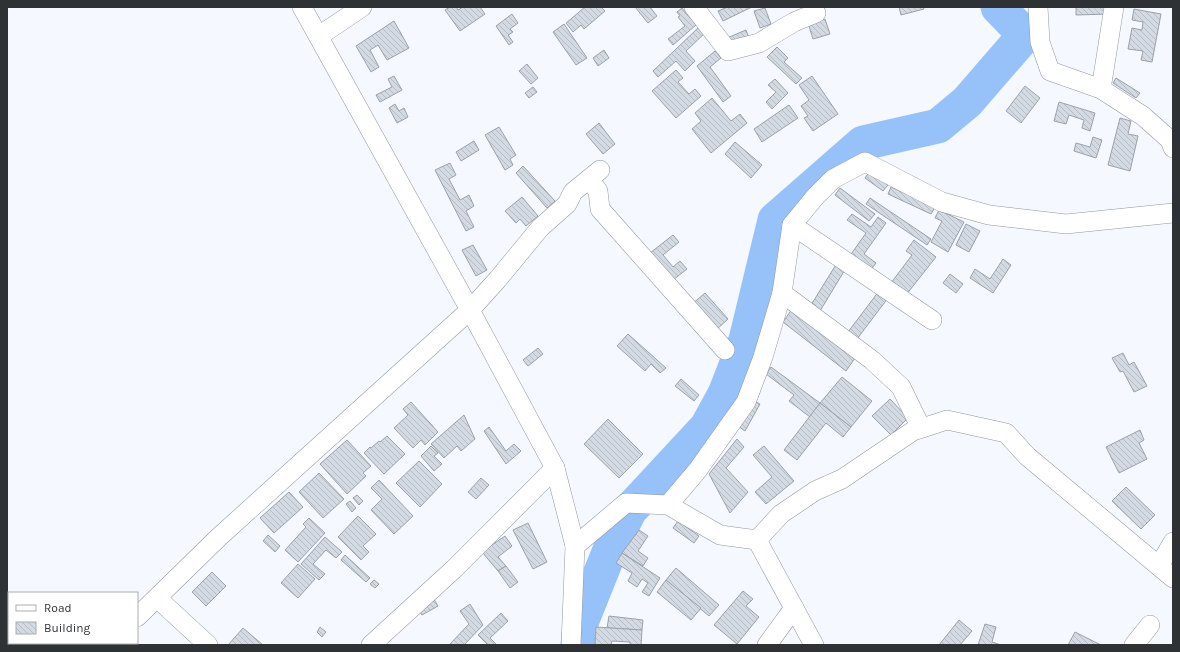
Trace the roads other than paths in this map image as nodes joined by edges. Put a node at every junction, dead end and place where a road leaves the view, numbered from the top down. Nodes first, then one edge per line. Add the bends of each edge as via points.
1 (302, 7) edge
2 (362, 7) edge
3 (694, 7) edge
4 (1038, 7) edge
5 (1114, 7) edge
6 (816, 13) dead end
7 (319, 36) junction
8 (1101, 88) junction
9 (1173, 148) edge
10 (1173, 213) edge
11 (792, 225) junction
12 (782, 292) junction
13 (470, 310) junction
14 (932, 320) dead end
15 (725, 350) dead end
16 (921, 428) junction
17 (555, 468) junction
18 (668, 505) junction
19 (757, 540) junction
20 (1173, 542) edge
21 (575, 546) junction
22 (1159, 566) junction
23 (1173, 578) edge
24 (157, 598) junction
25 (794, 608) junction
26 (138, 616) edge
27 (1150, 625) dead end
28 (208, 645) edge
29 (371, 645) edge
30 (571, 645) edge
31 (766, 645) edge
32 (814, 645) edge
33 (1134, 645) edge

1 - 7 street
2 - 7 street
3 - 6 street via 728,51 759,43 794,22
4 - 8 street via 1040,42 1050,71
5 - 8 street
7 - 13 street
8 - 9 street via 1143,116 1170,140
10 - 11 street via 1066,224 989,215 942,202 865,162 833,178
11 - 12 street
11 - 14 street
12 - 16 street via 872,360 901,387
12 - 18 street via 763,357 746,402 697,471
13 - 15 street via 540,228 567,204 573,192 594,175 600,209
13 - 17 street
13 - 24 street via 219,537
16 - 19 street via 842,479 815,491 781,514
16 - 22 street via 947,420 1006,433 1026,456
17 - 21 street
17 - 29 street via 454,569
18 - 19 street via 720,535
18 - 21 street via 626,503
19 - 25 street
20 - 22 street
21 - 30 street
22 - 23 street
24 - 26 street
24 - 28 street
25 - 31 street
25 - 32 street
27 - 33 street

